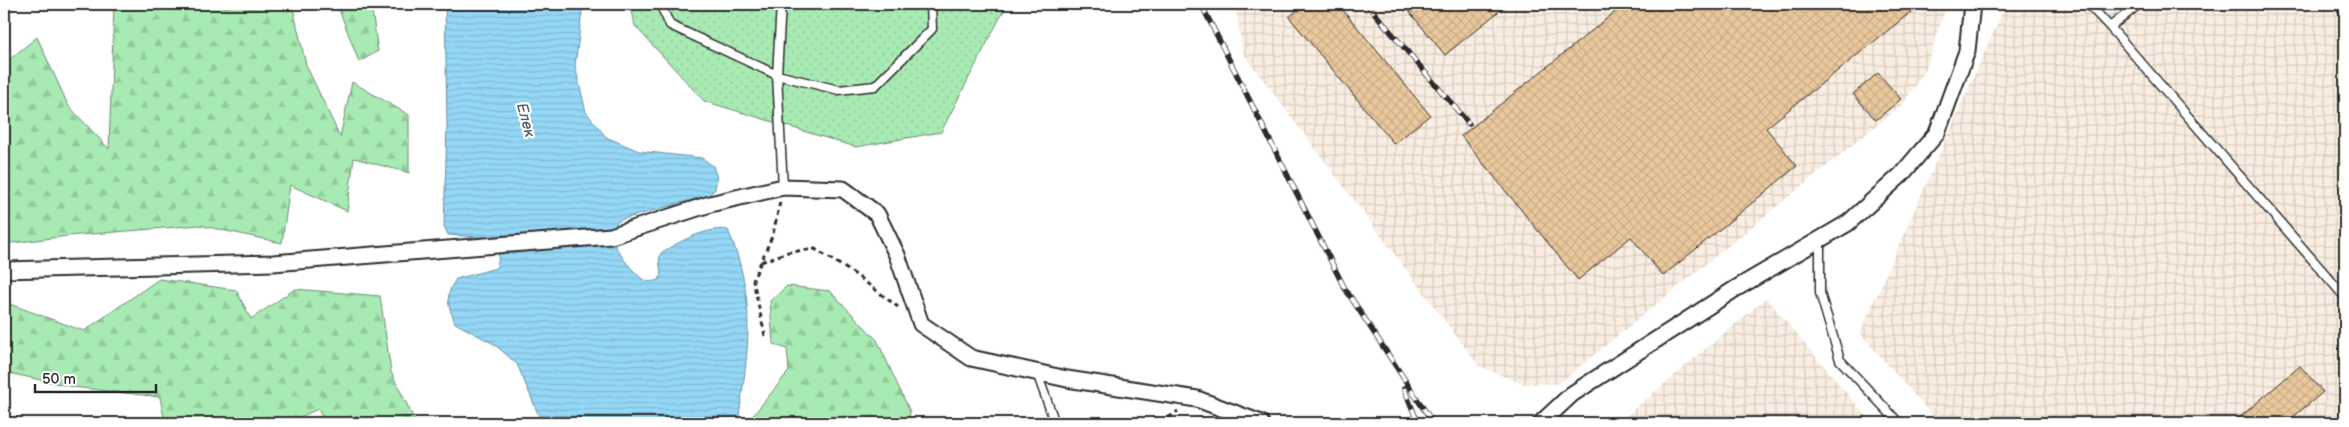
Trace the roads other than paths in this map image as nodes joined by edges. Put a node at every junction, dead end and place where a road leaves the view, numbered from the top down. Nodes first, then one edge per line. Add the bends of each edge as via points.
1 (660, 4) edge
2 (781, 4) edge
3 (931, 4) edge
4 (1972, 4) edge
5 (2088, 4) edge
6 (2139, 4) edge
7 (2337, 4) edge
8 (2345, 12) edge
9 (2110, 27) junction
10 (777, 75) junction
11 (782, 186) junction
12 (1820, 239) junction
13 (4, 270) edge
14 (2345, 297) edge
15 (1038, 373) junction
16 (1055, 423) edge
17 (1261, 423) edge
18 (1541, 423) edge
19 (1899, 423) edge

1 - 10 lane via 670,25
2 - 10 lane
3 - 10 lane via 932,29 875,86 839,90
4 - 12 street via 1966,51 1936,133 1901,175 1848,223
5 - 9 lane
6 - 9 lane
7 - 8 lane
9 - 14 lane
10 - 11 lane
11 - 13 street via 710,204 611,236 273,263
11 - 15 street via 843,189 877,214 897,255 921,324 971,358
12 - 18 street via 1735,289 1572,394
12 - 19 lane via 1820,293 1840,360
15 - 16 lane
15 - 17 street via 1197,399

